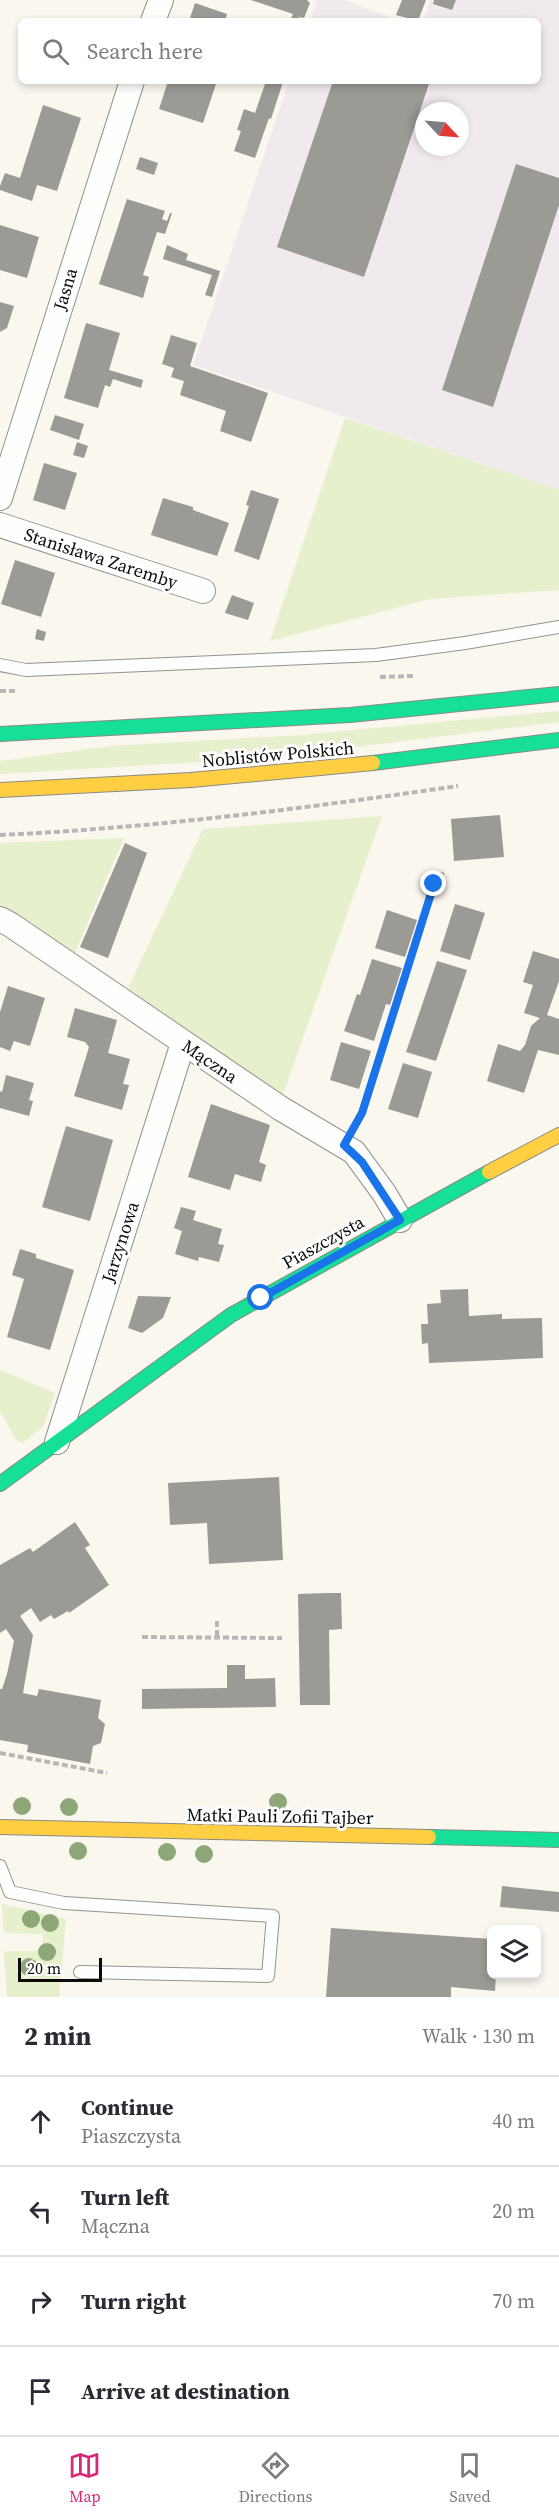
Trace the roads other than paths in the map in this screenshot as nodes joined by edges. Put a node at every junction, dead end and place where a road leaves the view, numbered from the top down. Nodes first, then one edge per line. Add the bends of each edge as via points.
1 (161, 0) edge
2 (154, 18) edge
3 (131, 84) edge
4 (0, 498) edge
5 (0, 525) edge
6 (202, 591) dead end
7 (559, 627) edge
8 (0, 665) edge
9 (559, 694) edge
10 (0, 734) edge
11 (559, 740) edge
12 (0, 790) edge
13 (0, 919) edge
14 (183, 1043) junction
15 (559, 1135) edge
16 (400, 1220) junction
17 (57, 1442) junction
18 (0, 1484) edge
19 (0, 1827) edge
20 (559, 1840) edge
21 (0, 1866) edge
22 (80, 1972) dead end

1 - 2 street
3 - 4 street, Jasna
5 - 6 street, Stanisława Zaremby
7 - 8 lane via 376,655 26,670
9 - 10 street, Noblistów Polskich via 330,716
11 - 12 street, Noblistów Polskich via 336,768
13 - 14 street, Mączna
14 - 16 street, Mączna via 344,1145 362,1162
14 - 17 street, Jarzynowa
15 - 16 street, Piaszczysta
16 - 17 street, Piaszczysta via 231,1315
17 - 18 street, Piaszczysta
19 - 20 street, Matki Pauli Zofii Tajber
21 - 22 lane via 10,1892 64,1903 273,1916 268,1976

